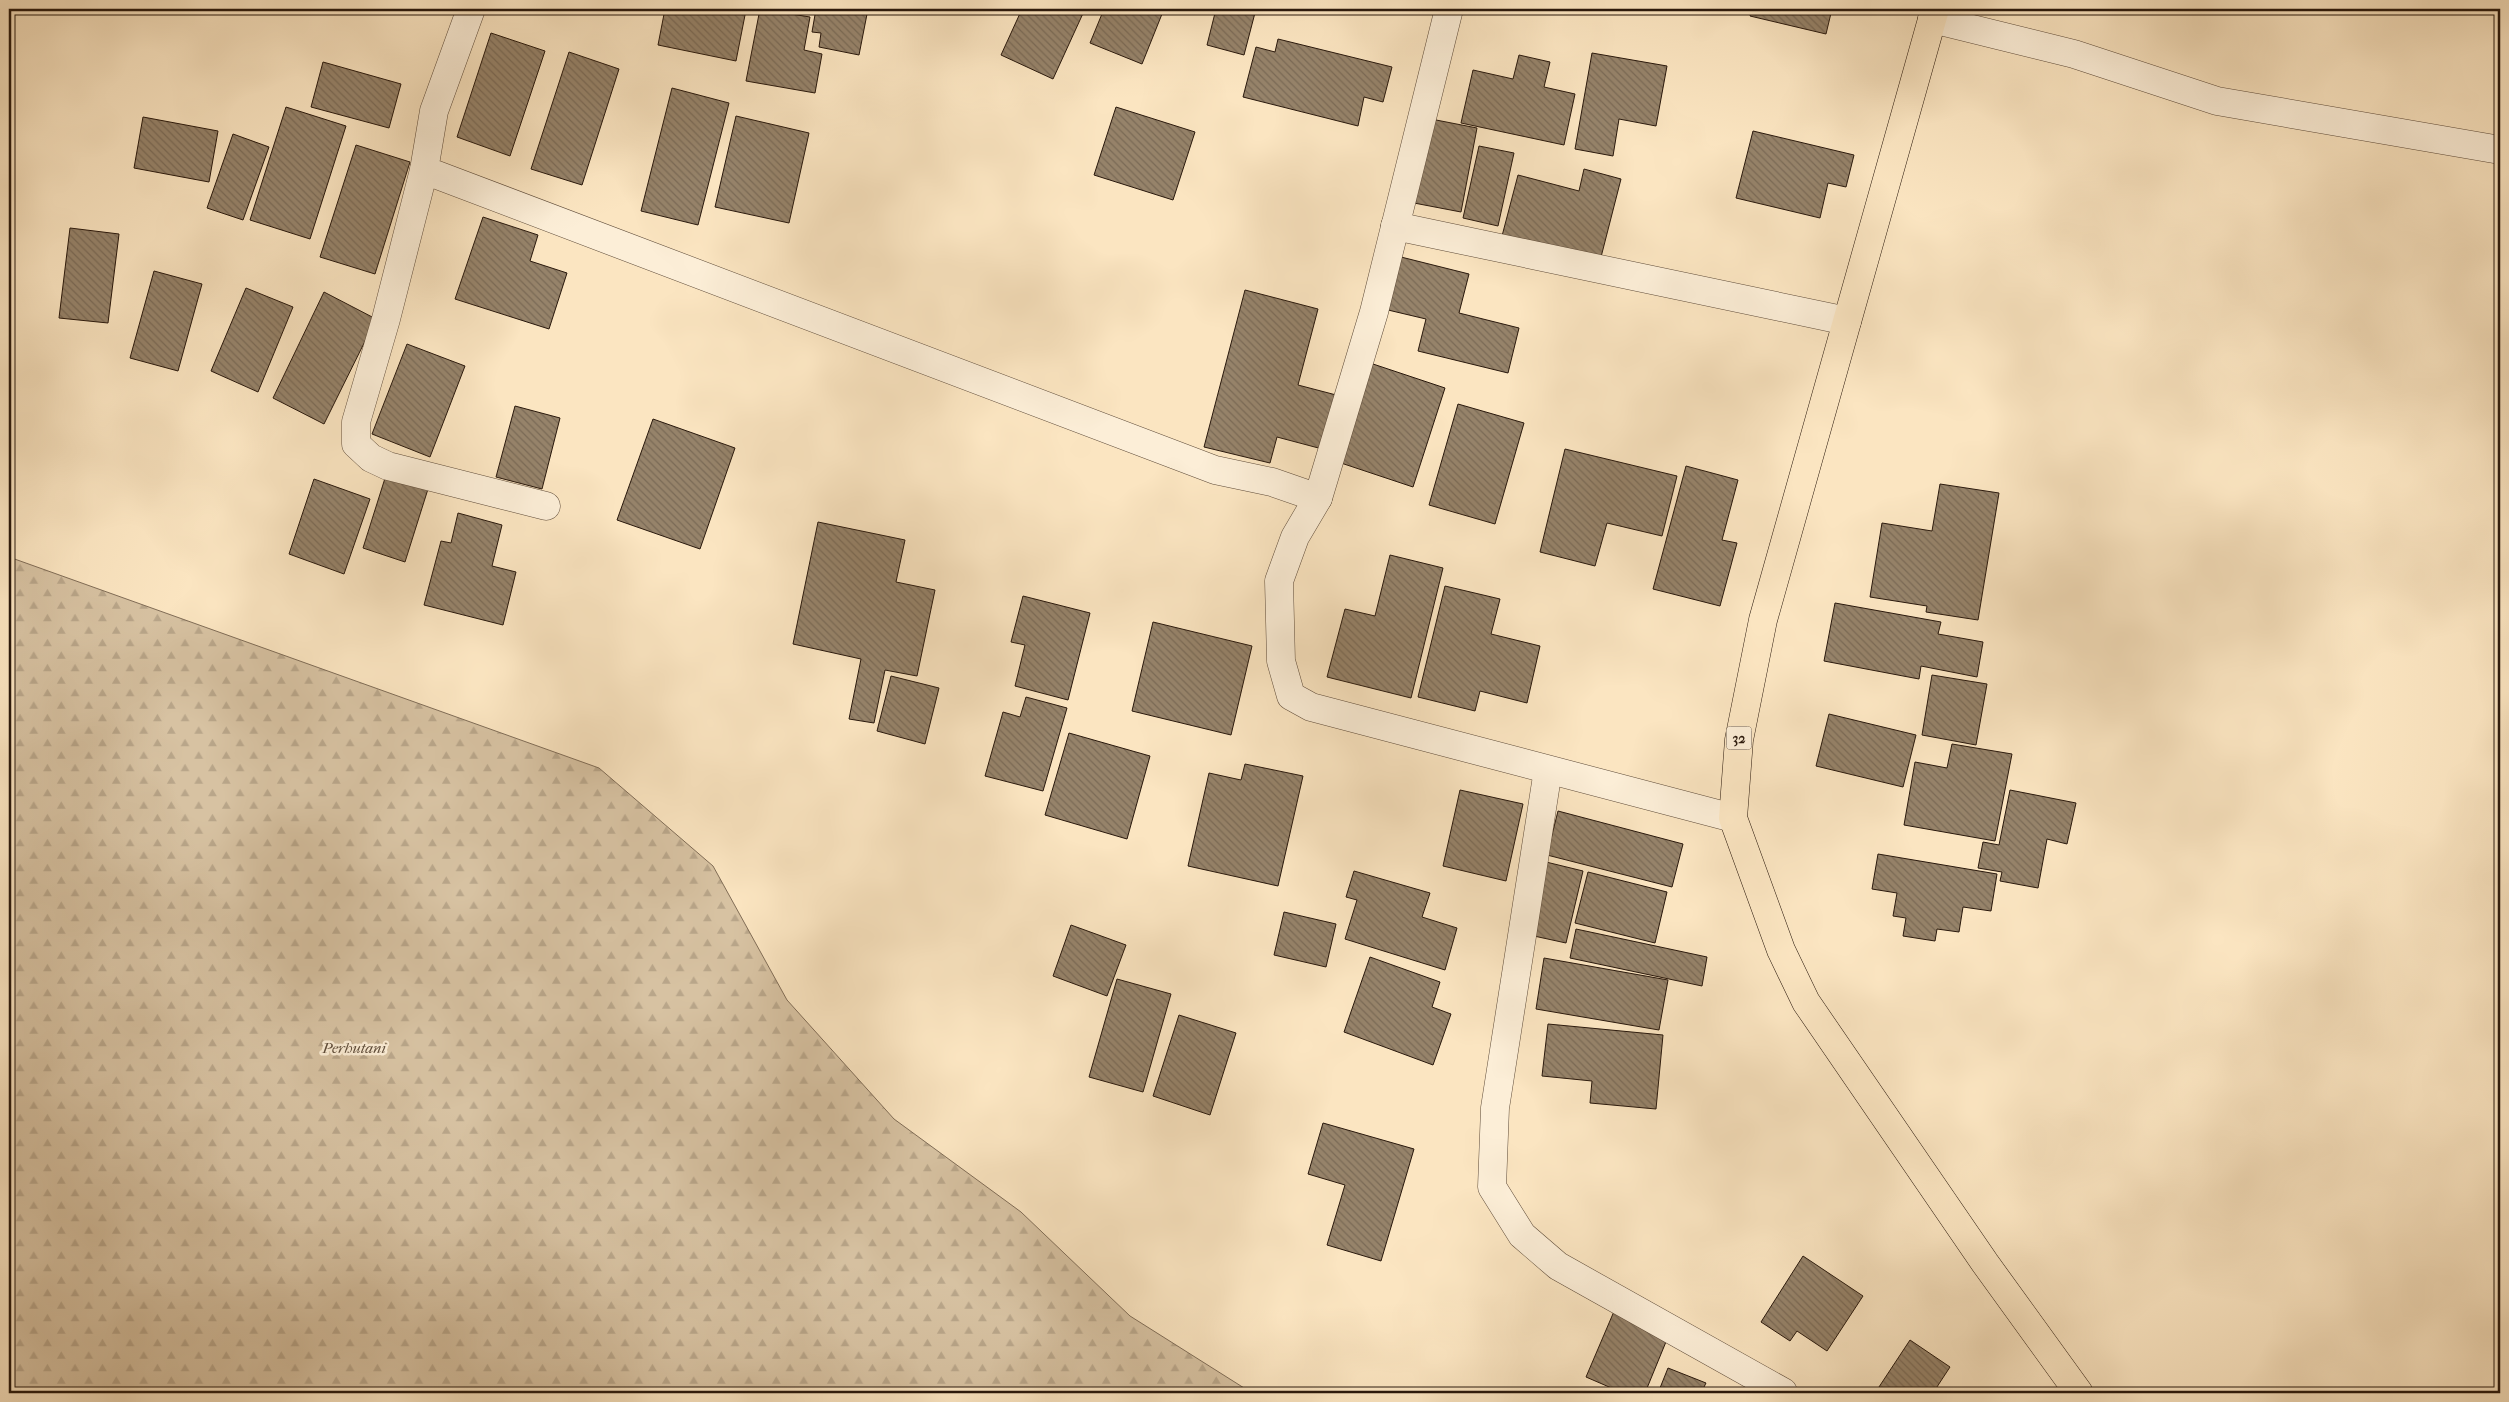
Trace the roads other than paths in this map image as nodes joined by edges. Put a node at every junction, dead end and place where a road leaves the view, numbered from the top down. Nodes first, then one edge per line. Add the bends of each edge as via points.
1 (471, 9) edge
2 (1449, 9) edge
3 (1934, 14) edge
4 (2500, 150) edge
5 (424, 170) junction
6 (1395, 226) junction
7 (1847, 321) junction
8 (1318, 498) junction
9 (546, 506) dead end
10 (1548, 770) junction
11 (1734, 818) junction
12 (1783, 1392) dead end
13 (2079, 1393) edge

1 - 5 street via 434,110
2 - 6 street
3 - 4 street via 2074,54 2216,101
3 - 7 highway, 32
5 - 8 street via 1215,470 1272,482
5 - 9 street via 356,422 356,444 371,458 388,466
6 - 7 street
6 - 8 street via 1374,312
7 - 11 highway, 32 via 1763,620 1739,740
8 - 10 street via 1295,537 1279,581 1280,661 1291,696 1311,707
10 - 11 street
10 - 12 street via 1495,1108 1492,1187 1522,1235 1558,1266
11 - 13 highway, 32 via 1777,940 1806,1002

